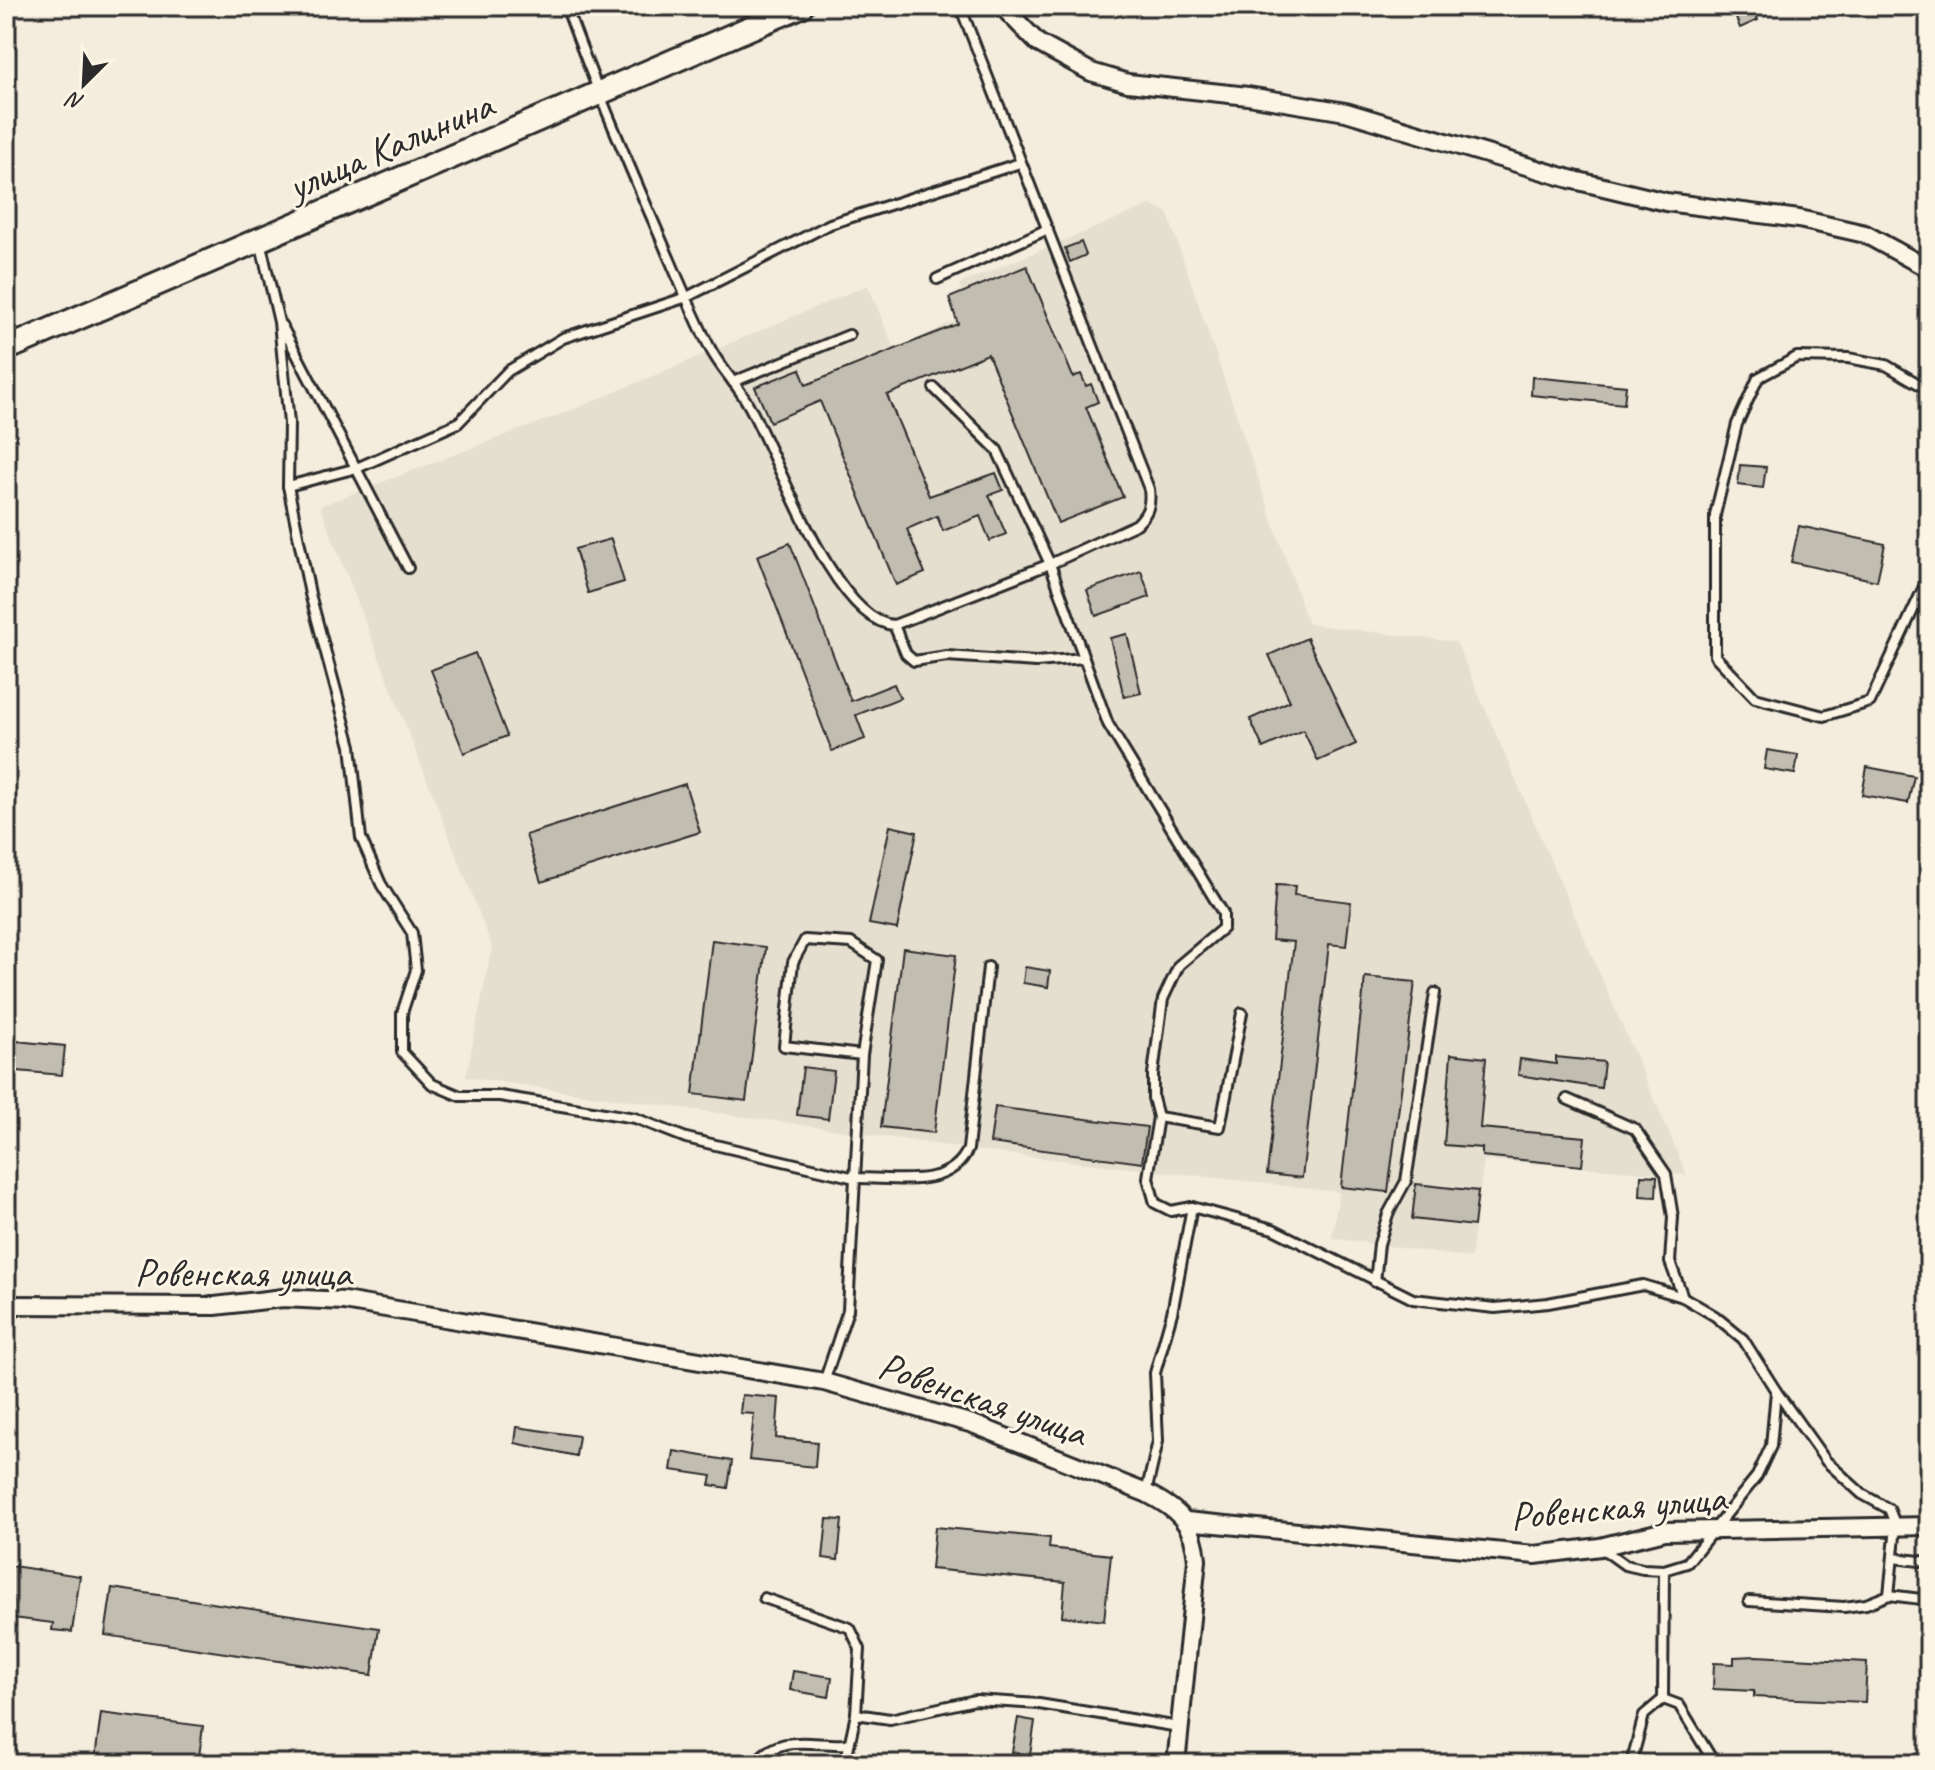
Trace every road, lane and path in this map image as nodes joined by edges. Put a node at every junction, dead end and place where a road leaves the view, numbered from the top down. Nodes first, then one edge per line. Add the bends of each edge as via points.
1 (566, 6) edge
2 (801, 6) edge
3 (960, 6) edge
4 (1002, 6) edge
5 (598, 94) junction
6 (1020, 163) junction
7 (1048, 229) junction
8 (260, 240) junction
9 (1929, 269) edge
10 (937, 279) dead end
11 (687, 297) junction
12 (279, 322) junction
13 (849, 335) dead end
14 (6, 349) edge
15 (733, 382) junction
16 (934, 388) dead end
17 (1929, 390) edge
18 (357, 468) junction
19 (288, 486) junction
20 (1050, 564) junction
21 (408, 568) dead end
22 (1929, 576) edge
23 (894, 625) junction
24 (1084, 658) junction
25 (988, 967) dead end
26 (1435, 993) dead end
27 (1242, 1013) dead end
28 (862, 1055) junction
29 (1567, 1099) dead end
30 (1158, 1117) junction
31 (855, 1178) junction
32 (1192, 1207) junction
33 (1375, 1282) junction
34 (1683, 1297) junction
35 (6, 1305) edge
36 (824, 1382) junction
37 (1776, 1391) junction
38 (1146, 1493) junction
39 (1186, 1521) junction
40 (1896, 1526) junction
41 (1929, 1526) edge
42 (1715, 1529) junction
43 (1600, 1547) junction
44 (1893, 1558) junction
45 (1929, 1562) edge
46 (1664, 1570) junction
47 (1889, 1595) junction
48 (764, 1598) dead end
49 (1929, 1600) edge
50 (1749, 1601) dead end
51 (1663, 1699) junction
52 (856, 1714) junction
53 (1180, 1728) junction
54 (847, 1744) junction
55 (754, 1764) edge
56 (845, 1764) edge
57 (1176, 1764) edge
58 (1631, 1764) edge
59 (1715, 1764) edge

1 - 5 lane
2 - 5 main road, улица Калинина
3 - 6 lane
4 - 9 street via 1038,43 1091,72 1128,83 1346,112 1653,199 1799,219 1865,234
5 - 8 main road, улица Калинина
5 - 11 lane
6 - 7 lane
6 - 11 lane via 830,224
7 - 10 lane
7 - 20 lane via 1150,502 1137,524
8 - 12 lane
8 - 14 main road, улица Калинина
11 - 15 lane via 711,351
11 - 18 lane via 563,338 508,371 458,423
12 - 18 lane
12 - 19 lane via 289,423
13 - 15 lane
15 - 23 lane via 834,573 866,615 879,625
16 - 20 lane via 997,450
17 - 22 lane via 1886,365 1848,358 1797,357 1758,378 1737,424 1715,515 1715,656 1755,698 1824,716 1870,702
18 - 19 lane
18 - 21 lane
19 - 31 lane via 310,594 351,746 361,838 381,884 412,933 416,970 402,1013 402,1052 432,1084 460,1096 500,1096 635,1118 686,1138
20 - 23 lane
20 - 24 lane
23 - 24 lane via 914,661 947,656 1036,662
24 - 30 lane via 1119,745 1225,921 1169,981 1153,1074
25 - 31 lane via 963,1162 939,1177
26 - 33 lane via 1406,1181 1388,1214
27 - 30 lane via 1220,1127
28 - 28 lane via 784,1046 793,962 805,940 851,943 877,960
28 - 31 lane
29 - 34 lane via 1635,1129 1666,1174 1673,1217 1670,1262
30 - 32 lane via 1148,1178 1155,1203 1171,1211
31 - 36 lane via 848,1310
32 - 33 lane via 1273,1229
32 - 38 lane via 1155,1373 1158,1441
33 - 34 lane via 1413,1299 1495,1308 1643,1285
34 - 37 lane via 1743,1339
35 - 36 street, Ровенская улица via 344,1301
36 - 38 street, Ровенская улица via 973,1424
37 - 40 lane via 1826,1461 1862,1494 1889,1509
37 - 42 lane via 1771,1446 1757,1476
38 - 39 street, Ровенская улица
39 - 43 street, Ровенская улица via 1535,1555
39 - 53 street via 1197,1560
40 - 41 street, Ровенская улица
40 - 42 street, Ровенская улица
40 - 44 lane
42 - 43 street, Ровенская улица via 1665,1531
42 - 46 lane via 1687,1563
43 - 46 lane via 1625,1565
44 - 45 lane
44 - 47 lane
46 - 51 lane
47 - 49 lane
47 - 50 lane via 1844,1607
48 - 52 lane via 850,1628 860,1649
51 - 58 lane via 1644,1715
51 - 59 lane via 1679,1705
52 - 53 lane via 890,1719 975,1700 1039,1704
52 - 54 lane
53 - 57 street
54 - 55 lane via 785,1742 767,1749
54 - 56 lane

